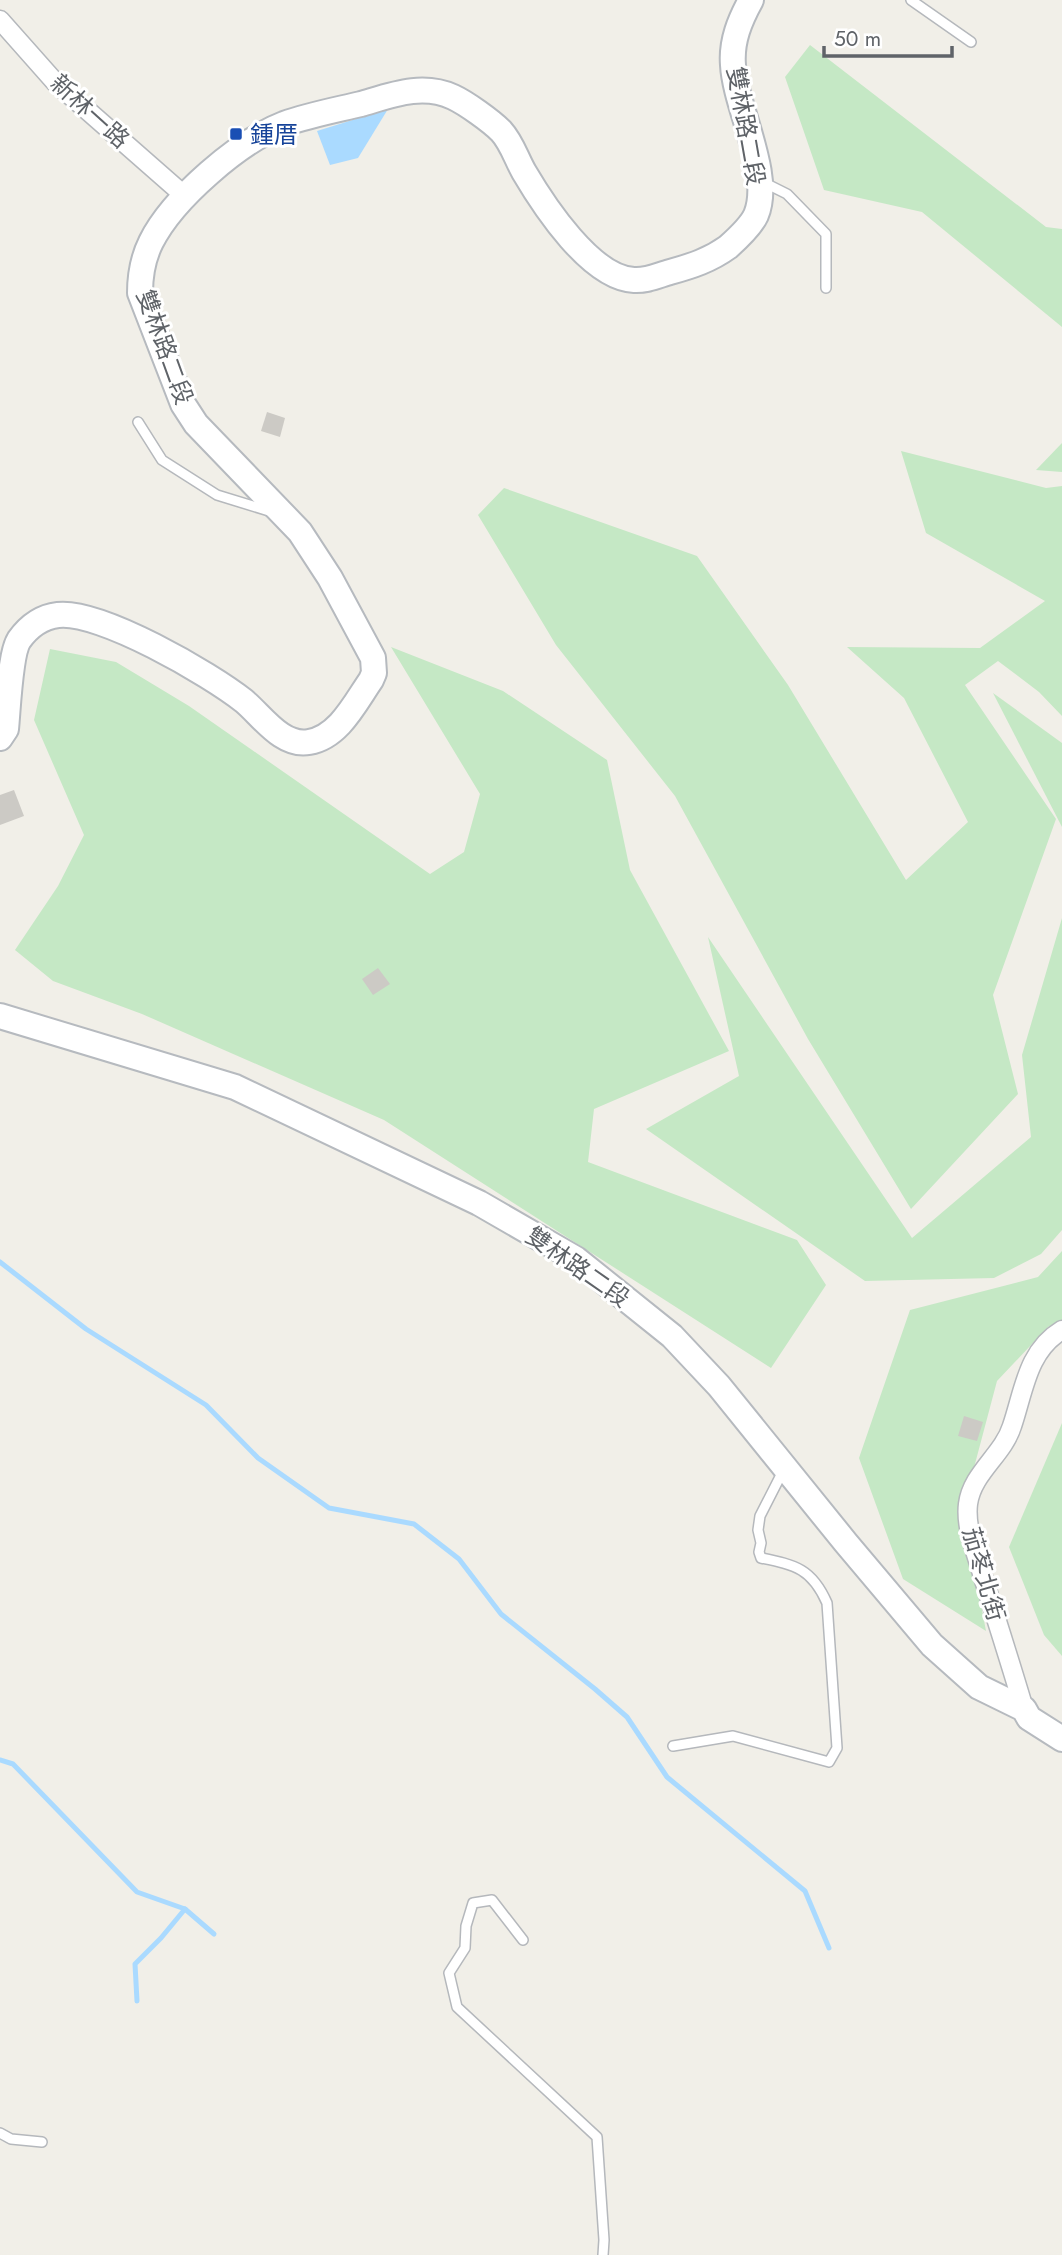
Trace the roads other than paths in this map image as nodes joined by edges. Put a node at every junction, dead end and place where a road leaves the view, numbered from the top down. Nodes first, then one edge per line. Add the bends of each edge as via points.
1 (751, 0) edge
2 (911, 0) edge
3 (0, 20) edge
4 (971, 42) dead end
5 (759, 180) junction
6 (186, 197) junction
7 (826, 288) dead end
8 (138, 422) dead end
9 (284, 516) junction
10 (0, 738) edge
11 (0, 1016) edge
12 (1062, 1330) edge
13 (785, 1467) junction
14 (1024, 1709) junction
15 (1062, 1739) edge
16 (673, 1746) dead end
17 (523, 1940) dead end
18 (0, 2133) edge
19 (42, 2142) dead end
20 (603, 2255) edge

1 - 5 street, 雙林路二段 via 738,24 732,63
2 - 4 lane
3 - 6 street, 新林一路 via 55,82
5 - 6 street, 雙林路二段 via 756,216 729,246 709,260 633,280 607,271 571,236 537,195 499,129 455,98 434,90 412,90 285,124 258,136 213,169
5 - 7 lane via 787,194 826,234
6 - 9 street, 雙林路二段 via 152,241 140,293 183,404 196,424
8 - 9 lane via 162,460 217,495
9 - 10 street, 雙林路二段 via 330,579 373,658 371,680 336,730 308,743 281,736 245,702 204,673 129,635 61,615 33,624 18,642 6,729
11 - 13 street, 雙林路二段 via 235,1087 479,1203 576,1259 672,1336
12 - 14 street, 茄苳北街 via 1036,1354 1011,1430 973,1485 968,1504 968,1524
13 - 14 street, 雙林路二段 via 927,1640 979,1688
13 - 16 lane via 760,1516 759,1552 761,1558 804,1570 827,1603 837,1748 829,1762 733,1736
14 - 15 street via 1029,1718
17 - 20 lane via 492,1900 473,1903 465,1948 449,1973 457,2007 597,2137
18 - 19 lane via 11,2139

